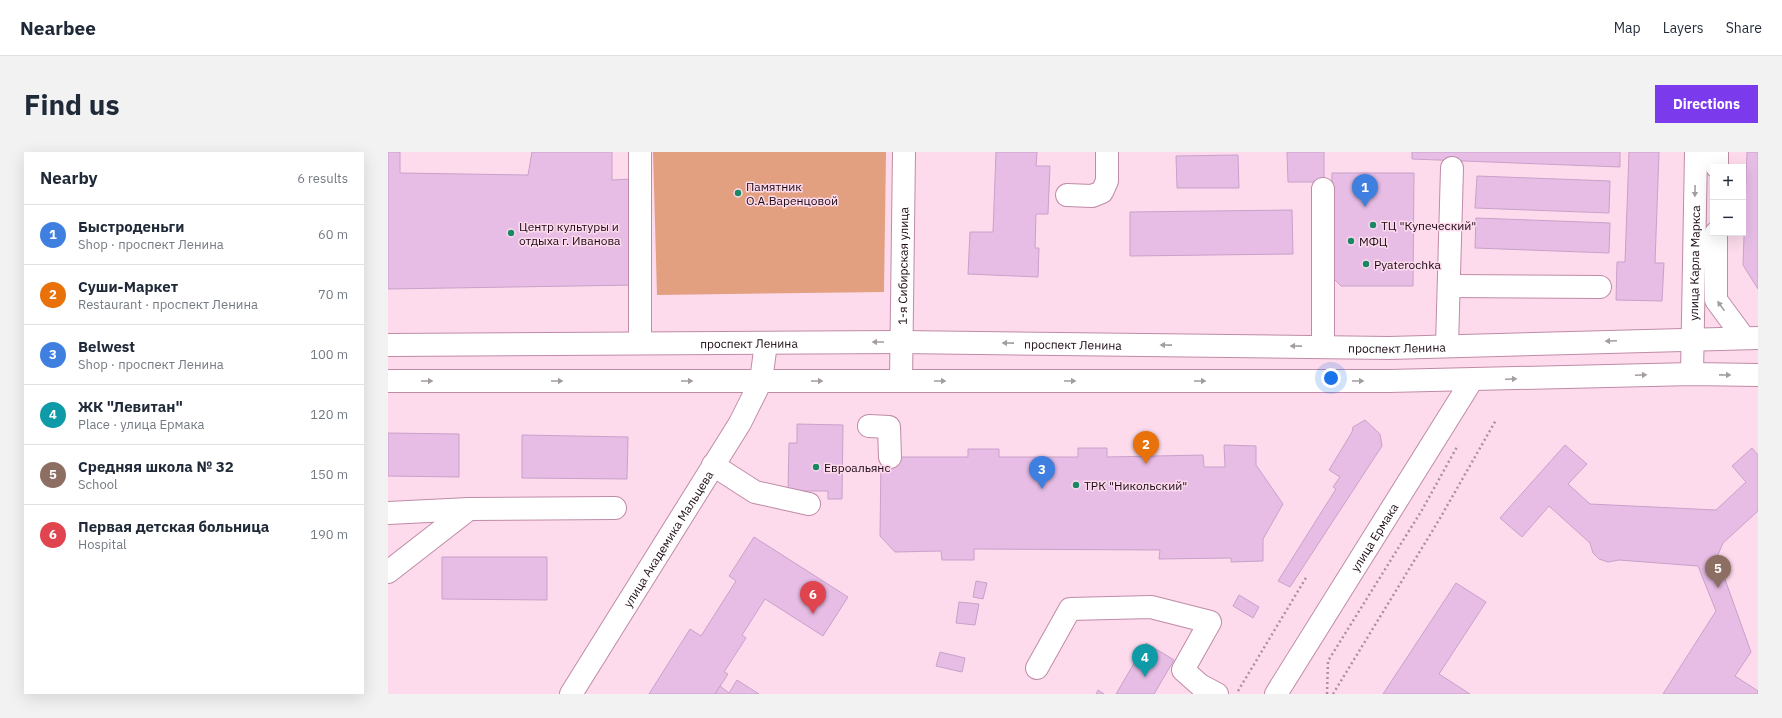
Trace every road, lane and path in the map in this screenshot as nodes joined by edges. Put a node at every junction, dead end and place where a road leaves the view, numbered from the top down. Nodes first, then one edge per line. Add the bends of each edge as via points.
1 (640, 152) edge
2 (904, 152) edge
3 (1107, 152) edge
4 (1696, 152) edge
5 (1717, 152) edge
6 (1717, 164) edge
7 (1452, 168) dead end
8 (1323, 189) dead end
9 (1067, 195) dead end
10 (1716, 236) edge
11 (1449, 286) junction
12 (1600, 287) dead end
13 (1751, 338) edge
14 (1692, 339) junction
15 (901, 342) junction
16 (640, 343) junction
17 (766, 343) junction
18 (388, 345) edge
19 (1447, 346) junction
20 (1488, 346) junction
21 (1323, 347) junction
22 (1692, 374) junction
23 (1758, 375) edge
24 (901, 380) junction
25 (1472, 380) junction
26 (388, 381) edge
27 (761, 381) junction
28 (1496, 420) dead end
29 (869, 426) dead end
30 (1460, 442) dead end
31 (890, 457) dead end
32 (713, 465) junction
33 (809, 504) dead end
34 (615, 508) dead end
35 (469, 509) junction
36 (388, 513) edge
37 (388, 572) edge
38 (1307, 576) dead end
39 (1037, 668) dead end
40 (571, 694) edge
41 (1217, 694) edge
42 (1236, 694) edge
43 (1276, 694) edge
44 (1327, 694) edge
45 (1333, 694) edge

1 - 16 main road
2 - 15 main road, 1-я Сибирская улица
3 - 9 main road via 1107,181 1102,192 1092,196
4 -> 14 main road, улица Карла Маркса
5 - 6 main road
7 - 11 main road
8 - 21 main road
13 -> 10 main road, улица Карла Маркса via 1716,300
11 - 12 main road
11 - 19 main road
13 - 14 main road, проспект Ленина
14 -> 20 main road, проспект Ленина
14 - 22 main road, улица Карла Маркса
15 -> 17 main road, проспект Ленина
21 -> 15 main road, проспект Ленина
15 - 24 main road, 1-я Сибирская улица
16 - 17 main road, проспект Ленина
16 - 18 main road, проспект Ленина
17 - 27 main road, улица Академика Мальцева
19 - 20 main road, проспект Ленина
19 - 21 main road, проспект Ленина
20 - 25 main road, улица Ермака
22 -> 23 main road
25 -> 22 main road
24 -> 25 main road
27 -> 24 main road
25 - 43 main road, улица Ермака
26 -> 27 main road
27 - 32 main road, улица Академика Мальцева via 740,423
28 - 45 path via 1440,520
29 - 31 main road via 890,427
30 - 44 path via 1422,510 1328,661
32 - 33 main road via 755,492
32 - 40 main road, улица Академика Мальцева
34 - 35 main road
35 - 36 main road
35 - 37 main road
38 - 42 path
39 - 41 main road via 1070,609 1151,607 1210,622 1182,670

